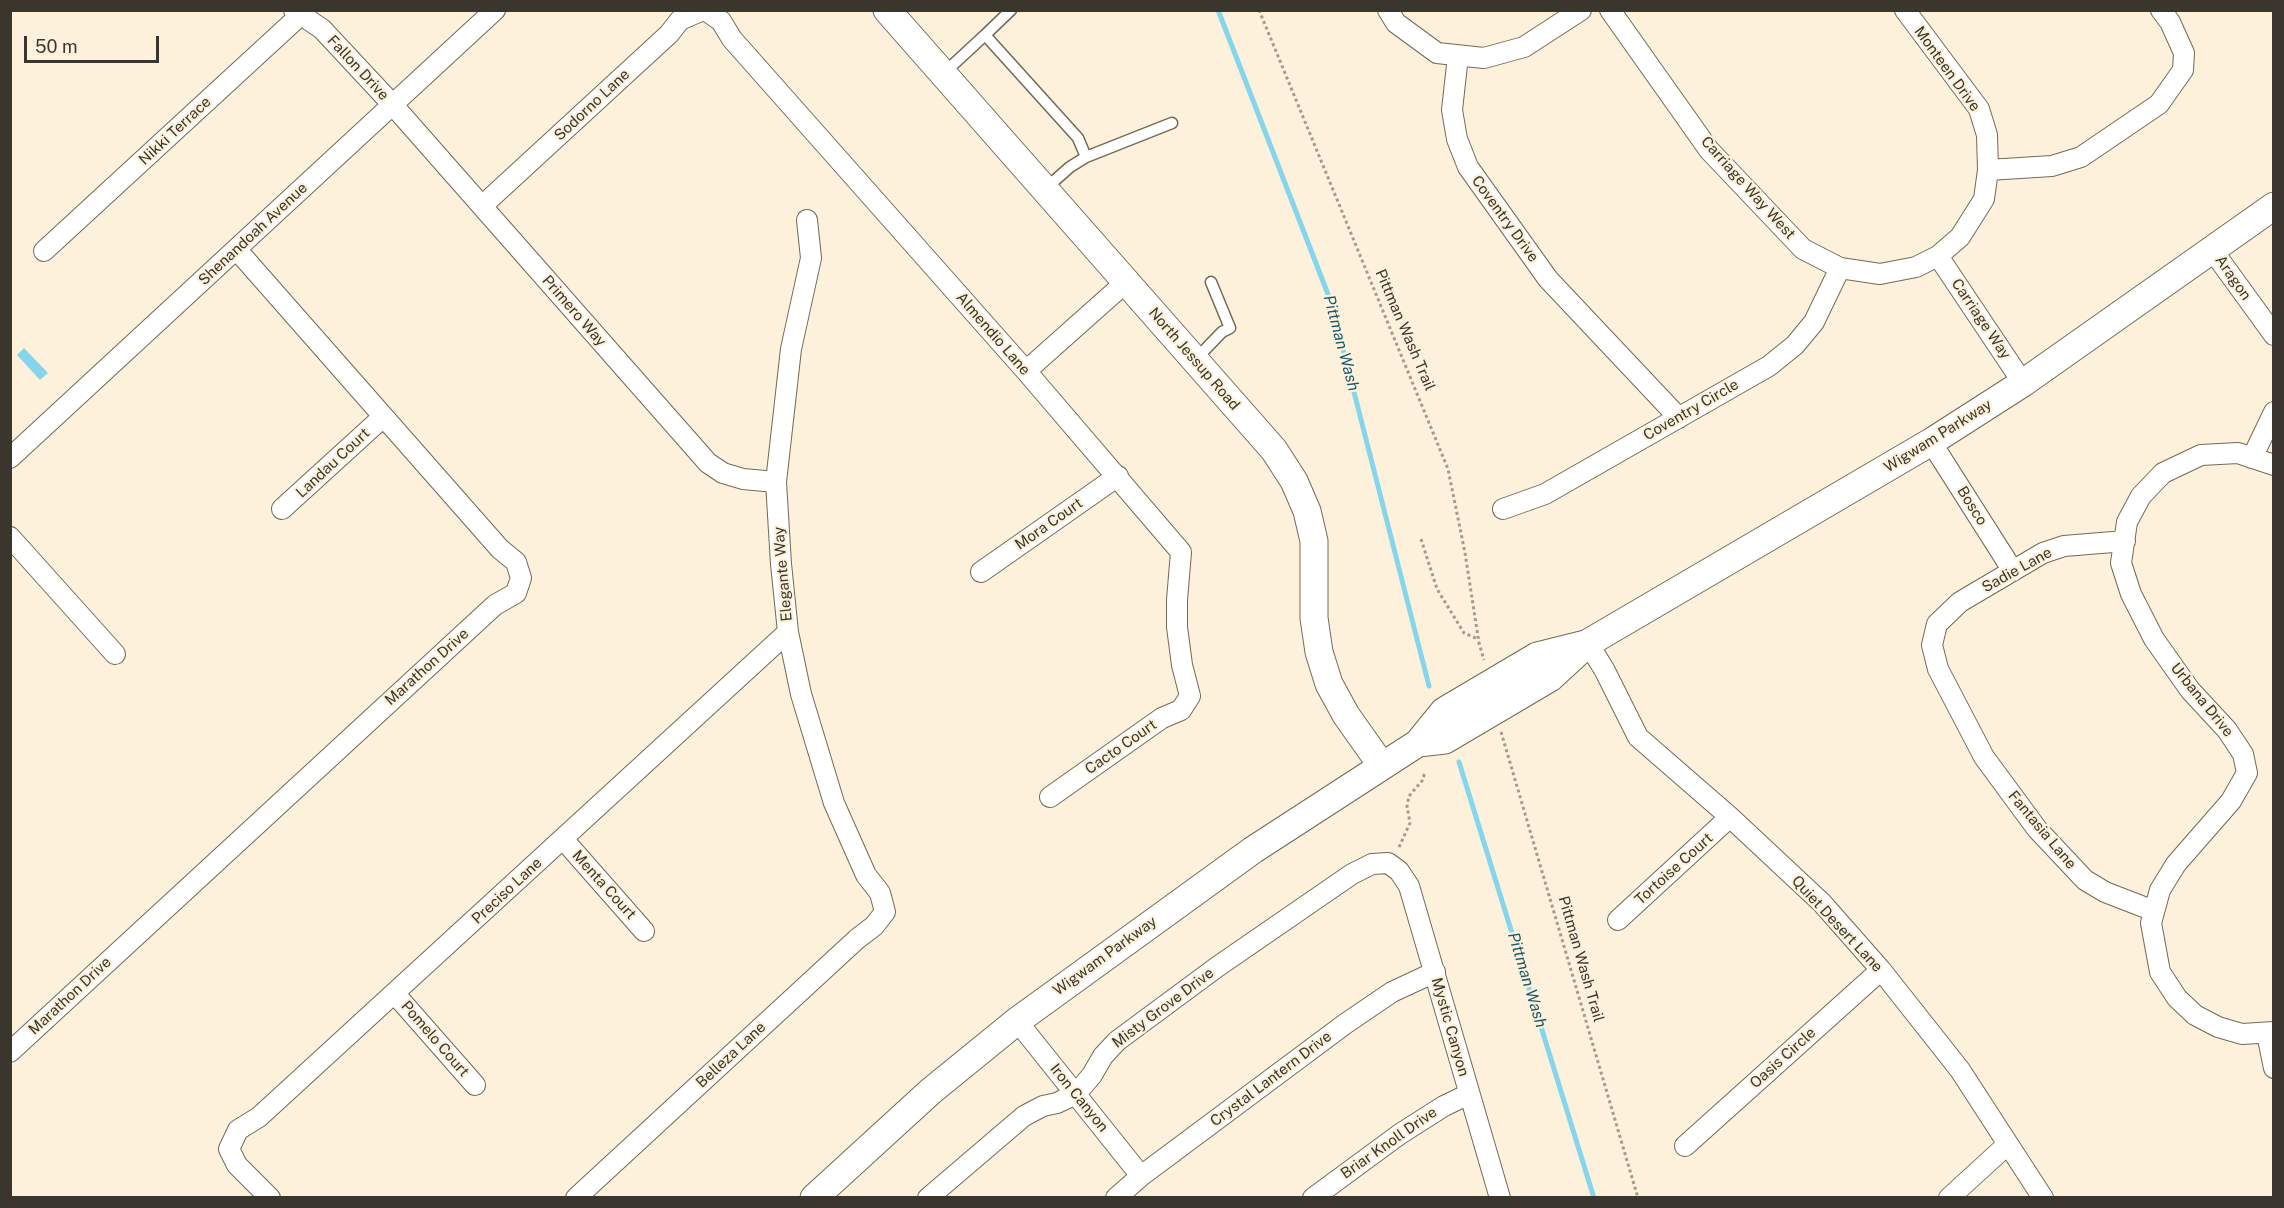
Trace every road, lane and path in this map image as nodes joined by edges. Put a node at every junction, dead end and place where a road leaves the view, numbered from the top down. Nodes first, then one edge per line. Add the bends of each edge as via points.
1 (495, 10) edge
2 (704, 10) edge
3 (887, 10) edge
4 (1011, 10) edge
5 (1259, 10) edge
6 (1388, 10) edge
7 (1581, 10) edge
8 (1610, 10) edge
9 (1905, 10) edge
10 (2162, 10) edge
11 (300, 12) edge
12 (985, 35) junction
13 (1458, 56) junction
14 (943, 74) junction
15 (392, 104) junction
16 (1172, 123) dead end
17 (1086, 157) junction
18 (1988, 170) junction
19 (1044, 190) junction
20 (482, 206) junction
21 (2274, 206) edge
22 (807, 220) dead end
23 (237, 250) junction
24 (44, 251) dead end
25 (2213, 251) junction
26 (1938, 256) junction
27 (1840, 268) junction
28 (1126, 282) junction
29 (1211, 282) dead end
30 (2274, 335) edge
31 (1195, 360) junction
32 (1026, 371) junction
33 (2023, 383) junction
34 (2274, 412) edge
35 (383, 417) junction
36 (1679, 418) junction
37 (1931, 442) junction
38 (10, 458) edge
39 (2252, 458) junction
40 (2274, 465) edge
41 (1118, 477) junction
42 (776, 482) junction
43 (282, 509) dead end
44 (1503, 509) dead end
45 (10, 537) edge
46 (1421, 538) dead end
47 (2125, 541) junction
48 (2013, 571) junction
49 (981, 572) dead end
50 (788, 632) junction
51 (1934, 635) joint
52 (1478, 639) junction
53 (1588, 644) junction
54 (115, 654) dead end
55 (1485, 661) dead end
56 (1190, 696) joint
57 (1499, 727) dead end
58 (1382, 766) junction
59 (1425, 772) dead end
60 (1050, 797) dead end
61 (1730, 818) junction
62 (563, 839) junction
63 (1390, 865) junction
64 (2154, 911) junction
65 (885, 912) joint
66 (1618, 920) dead end
67 (644, 931) dead end
68 (1881, 970) junction
69 (1434, 972) junction
70 (395, 993) junction
71 (1017, 1021) junction
72 (2270, 1033) edge
73 (10, 1052) edge
74 (2274, 1068) edge
75 (475, 1085) dead end
76 (1076, 1094) junction
77 (1469, 1094) junction
78 (2008, 1144) junction
79 (1685, 1146) dead end
80 (1142, 1176) junction
81 (270, 1197) edge
82 (576, 1197) edge
83 (814, 1197) edge
84 (928, 1197) edge
85 (1116, 1197) edge
86 (1313, 1197) edge
87 (1500, 1197) edge
88 (1638, 1197) edge
89 (1949, 1197) edge
90 (2043, 1197) edge

1 - 15 street, Shenandoah Avenue
2 - 20 street, Sodorno Lane via 680,20
2 - 32 street, Almendio Lane via 721,21 732,39
3 - 14 main road, North Jessup Road
4 - 12 lane
5 - 52 path, Pittman Wash Trail via 1448,469
6 - 13 street via 1396,23 1437,53
7 - 13 street via 1524,47 1484,58
8 - 27 street, Carriage Way West via 1709,150 1803,249
9 - 18 street, Monteen Drive via 1978,109 1987,135
10 - 18 street via 2184,53 2183,70 2159,104 2081,157 2052,166
11 - 15 street, Fallon Drive via 322,29
11 - 24 street, Nikki Terrace
12 - 14 lane
12 - 17 lane via 1078,138
13 - 36 street, Coventry Drive via 1452,110 1457,139 1468,167 1548,279
14 - 19 main road, North Jessup Road
15 - 20 street, Primero Way
15 - 23 street, Shenandoah Avenue
16 - 17 lane
17 - 19 lane
18 - 26 street, Monteen Drive via 1984,200 1960,237
19 - 28 main road, North Jessup Road
20 - 42 street, Primero Way via 708,463 743,479
21 - 25 main road, Wigwam Parkway
22 - 42 street, Elegante Way via 811,258 791,349
23 - 35 street, Marathon Drive
23 - 38 street, Shenandoah Avenue
25 - 30 street, Aragon
25 - 33 main road, Wigwam Parkway
26 - 27 street, Carriage Way West via 1916,267 1880,274
26 - 33 street, Carriage Way
27 - 36 street, Coventry Circle via 1814,322 1795,345 1769,366
28 - 31 main road, North Jessup Road
28 - 32 street
29 - 31 lane via 1230,328
31 - 58 main road, North Jessup Road via 1274,450 1294,482 1307,511 1314,541 1314,618 1319,652 1329,684 1346,715
32 - 41 street, Almendio Lane
33 - 37 main road, Wigwam Parkway
34 - 39 street
35 - 43 street, Landau Court
35 - 73 street, Marathon Drive via 500,549 516,562 521,578 516,593 495,605
36 - 44 street, Coventry Circle via 1545,494
37 - 48 street, Bosco
37 - 53 main road, Wigwam Parkway
39 - 40 street
39 - 47 street via 2238,453 2201,454 2163,473 2131,513
41 - 49 street, Mora Court
41 - 56 street, Almendio Lane via 1182,552 1177,627
42 - 50 street, Elegante Way
45 - 54 street
46 - 52 path via 1437,589 1464,633
47 - 48 street, Sadie Lane via 2064,546
47 - 64 street, Urbana Drive via 2121,563 2131,594 2154,639 2190,690 2227,730 2243,754 2247,773 2231,801 2176,864 2160,890
48 - 51 street, Sadie Lane via 1960,602 1937,624
50 - 62 street, Preciso Lane
50 - 65 street, Elegante Way via 804,705 834,803 866,875 880,893
51 - 64 street, Fantasia Lane via 1932,645 1938,669 1984,758 2037,829 2085,880
52 - 55 path, Pittman Wash Trail
53 - 58 main road, Wigwam Parkway via 1537,656 1491,682 1444,711 1418,743
53 - 61 street, Quiet Desert Lane via 1638,737
56 - 60 street, Cacto Court via 1181,710 1162,718
57 - 88 path, Pittman Wash Trail
58 - 71 main road, Wigwam Parkway via 1253,850
59 - 63 path via 1409,796 1410,823
61 - 66 street, Tortoise Court
61 - 68 street, Quiet Desert Lane via 1822,903
62 - 67 street, Menta Court
62 - 70 street, Preciso Lane
63 - 69 street, Mystic Canyon via 1409,886
63 - 76 street, Misty Grove Drive via 1371,864 1352,874 1208,974 1117,1041
64 - 72 street via 2151,923 2160,972 2177,998 2195,1015 2218,1028 2242,1034
65 - 82 street, Belleza Lane
68 - 78 street, Quiet Desert Lane via 1960,1070
68 - 79 street, Oasis Circle
69 - 77 street, Mystic Canyon
69 - 80 street, Crystal Lantern Drive via 1392,992 1345,1024
70 - 75 street, Pomelo Court
70 - 81 street, Preciso Lane via 260,1116 238,1130 229,1149 237,1165
71 - 76 street, Iron Canyon
71 - 83 main road, Wigwam Parkway
72 - 74 street
76 - 80 street, Iron Canyon
76 - 84 street via 1024,1116
77 - 86 street, Briar Knoll Drive via 1400,1134
77 - 87 street, Mystic Canyon
78 - 89 street
78 - 90 street, Quiet Desert Lane
80 - 85 street, Crystal Lantern Drive

